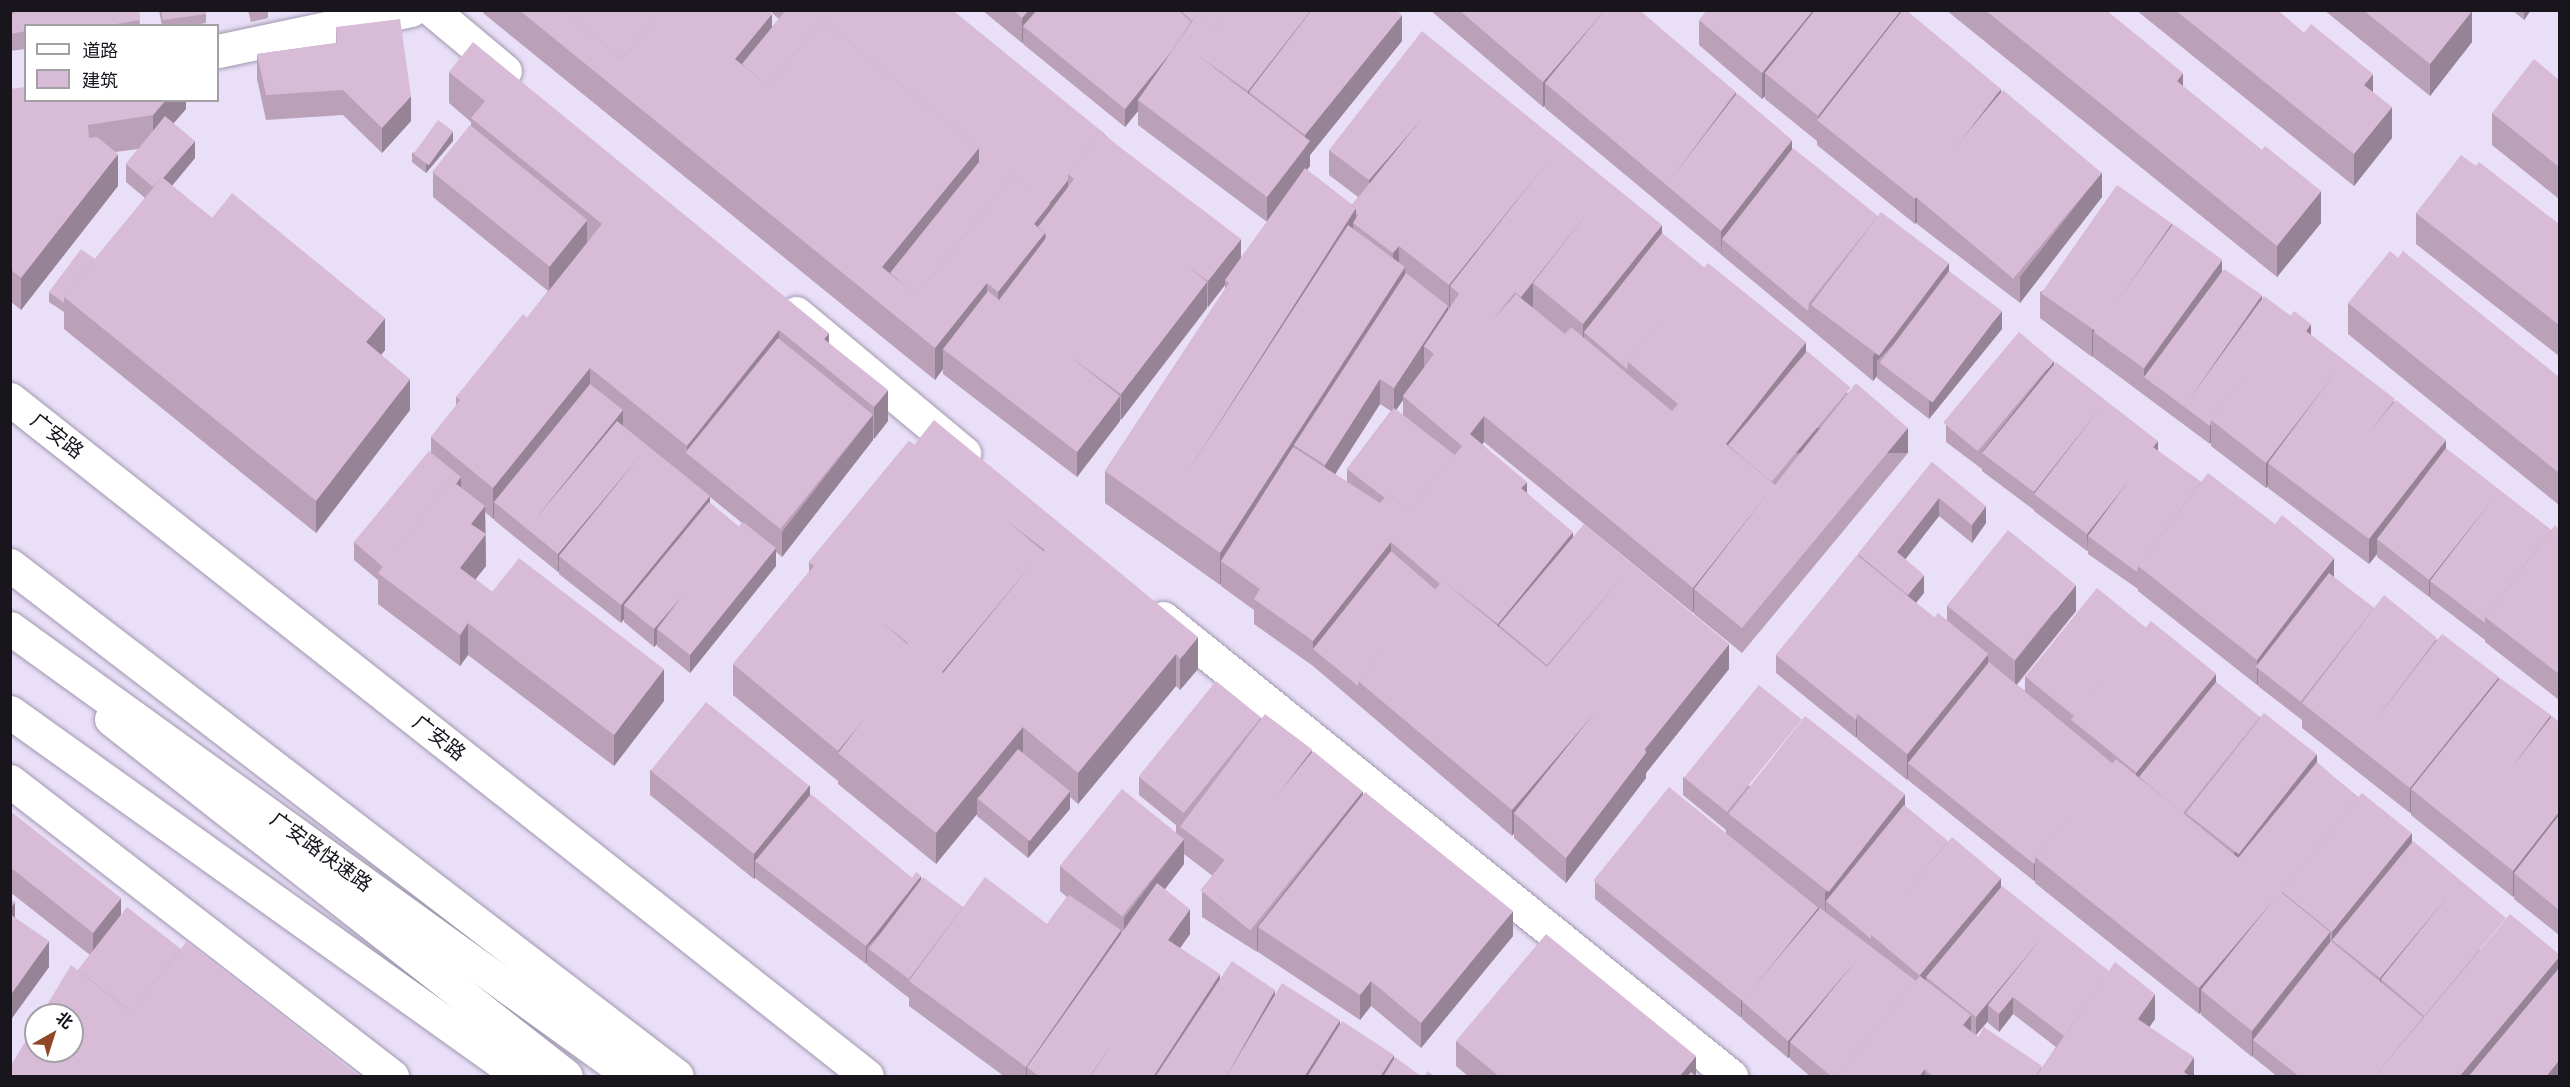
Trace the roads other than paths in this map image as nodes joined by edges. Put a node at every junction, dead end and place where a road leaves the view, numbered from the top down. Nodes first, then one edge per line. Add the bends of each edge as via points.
1 (411, 10) edge
2 (432, 10) edge
3 (219, 51) edge
4 (533, 95) edge
5 (772, 294) edge
6 (10, 399) edge
7 (984, 470) edge
8 (10, 565) edge
9 (1140, 600) edge
10 (10, 628) edge
11 (10, 640) edge
12 (10, 712) edge
13 (10, 781) edge
14 (392, 1077) edge
15 (520, 1077) edge
16 (566, 1077) edge
17 (631, 1077) edge
18 (677, 1077) edge
19 (867, 1077) edge
20 (1731, 1077) edge

1 - 3 main road
2 - 4 main road
5 - 7 main road
6 - 19 main road, 广安路
8 - 18 main road
9 - 20 main road via 1306,738
10 - 17 main road, 广安路快速路
11 - 16 main road
12 - 15 main road
13 - 14 main road

